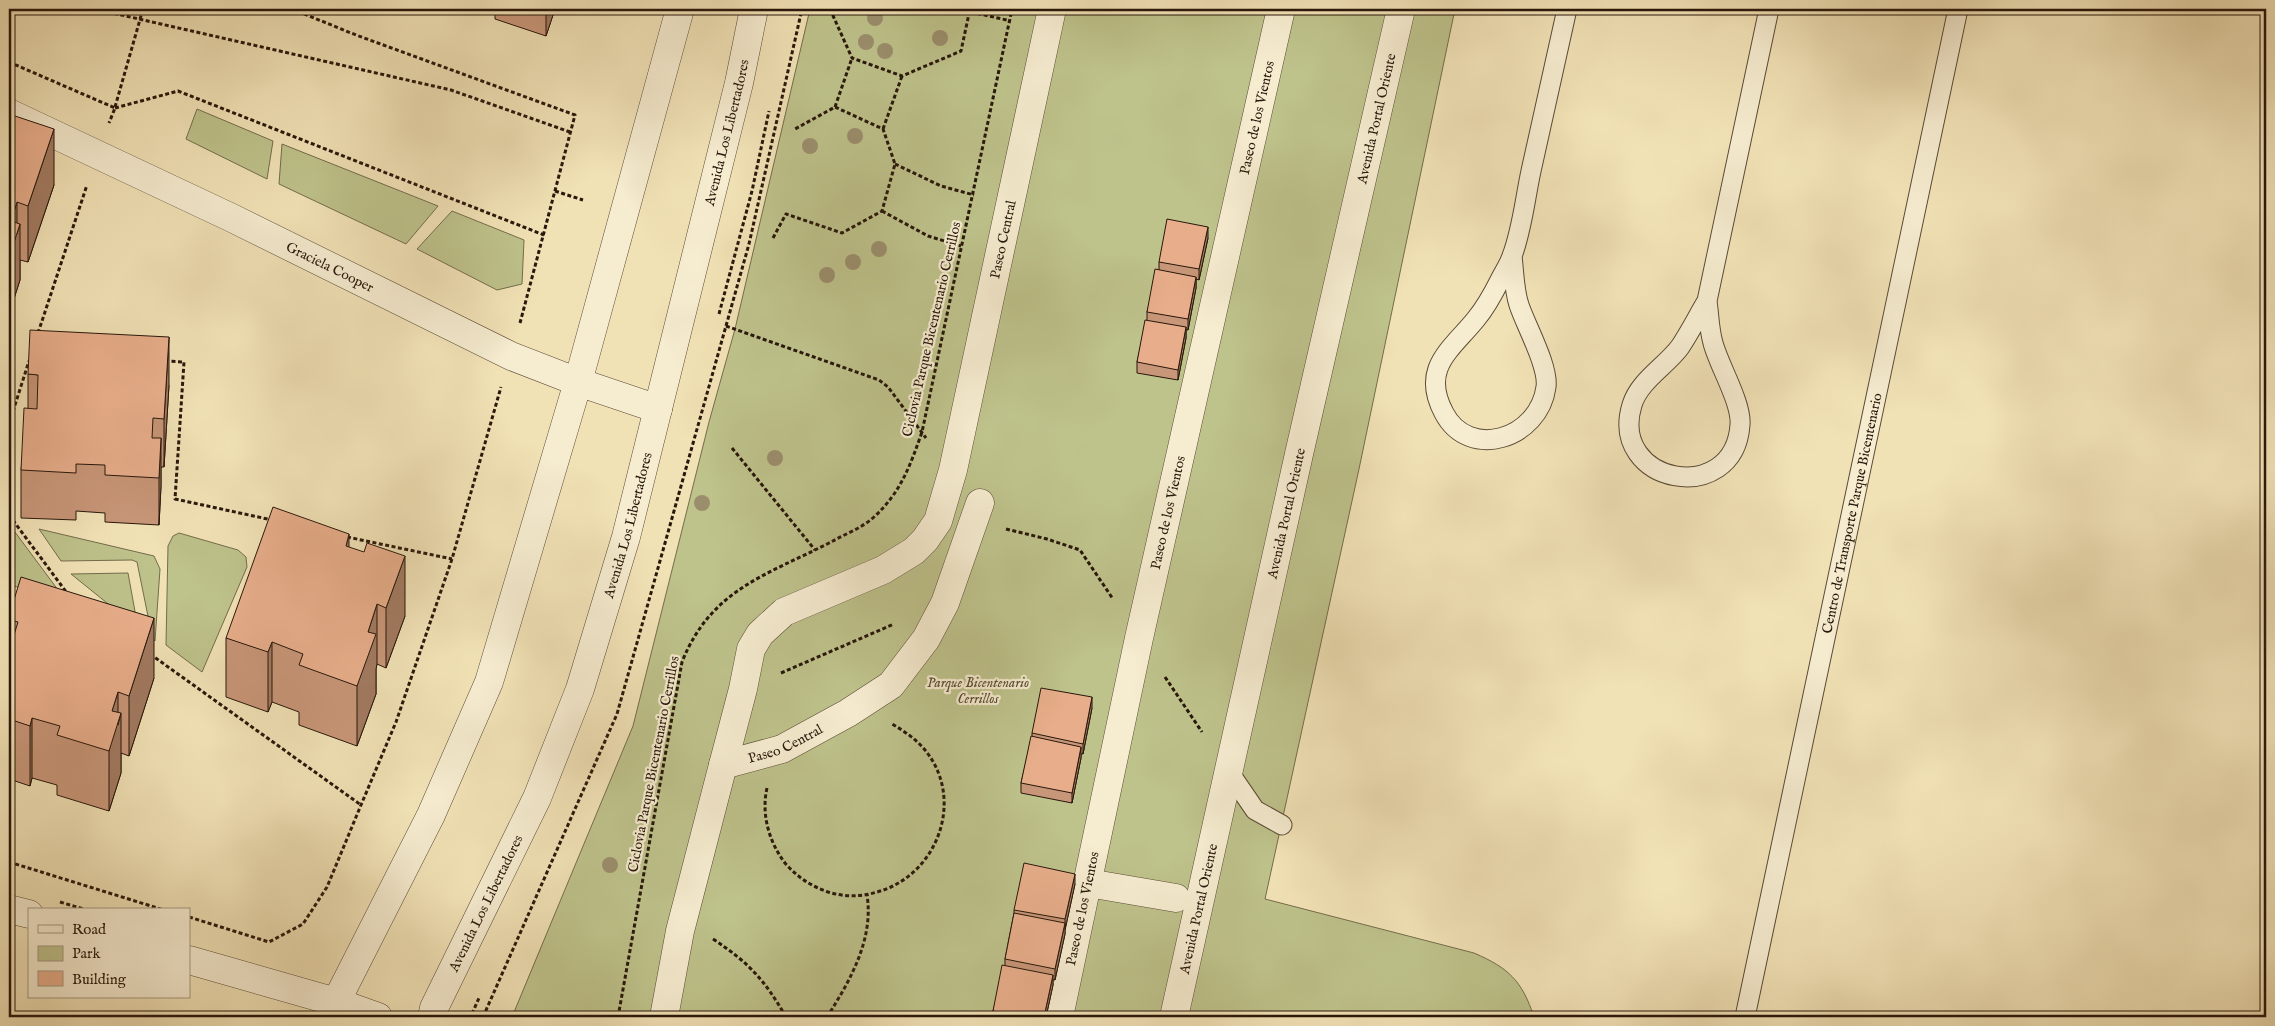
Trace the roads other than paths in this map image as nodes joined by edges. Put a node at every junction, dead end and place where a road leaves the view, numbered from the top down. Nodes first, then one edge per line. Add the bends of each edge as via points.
1 (680, 9) edge
2 (754, 9) edge
3 (1281, 9) edge
4 (1401, 9) edge
5 (1567, 9) edge
6 (1769, 9) edge
7 (1958, 9) edge
8 (1050, 20) edge
9 (9, 113) edge
10 (1512, 256) junction
11 (1707, 301) junction
12 (578, 382) junction
13 (658, 409) junction
14 (980, 503) dead end
15 (723, 765) junction
16 (1229, 772) junction
17 (1282, 825) dead end
18 (1088, 883) junction
19 (1176, 898) dead end
20 (9, 909) edge
21 (28, 914) edge
22 (190, 960) edge
23 (336, 1002) junction
24 (378, 1017) edge
25 (432, 1017) edge
26 (664, 1017) edge
27 (1058, 1017) edge
28 (1174, 1017) edge
29 (1745, 1017) edge

1 - 12 street
2 - 13 street, Avenida Los Libertadores via 739,83
3 - 18 street, Paseo de los Vientos via 1139,638
4 - 16 street, Avenida Portal Oriente
5 - 10 lane
6 - 11 lane
7 - 29 lane, Centro de Transporte Parque Bicentenario
8 - 15 street, Paseo Central via 953,470 938,521 925,540 897,563 784,612 760,634 751,649
9 - 12 street, Graciela Cooper via 232,218 511,356
10 - 10 lane via 1486,307 1446,350 1438,365 1435,382 1441,407 1457,428 1472,436 1490,439 1523,429 1536,417 1544,402 1547,384 1544,367 1519,304
11 - 11 lane via 1680,347 1640,389 1632,404 1631,439 1651,467 1666,475 1701,476 1717,468 1729,456 1741,424 1738,406 1712,342
12 - 13 street, Graciela Cooper
12 - 23 street via 489,682 431,815
13 - 25 street, Avenida Los Libertadores via 626,537 580,689 537,798
14 - 15 street, Paseo Central via 945,602 926,639 891,685 782,749
15 - 26 street via 680,932
16 - 17 lane via 1255,810
16 - 28 street, Avenida Portal Oriente
18 - 19 street
18 - 27 street, Paseo de los Vientos
20 - 21 street
22 - 23 street
23 - 24 street

